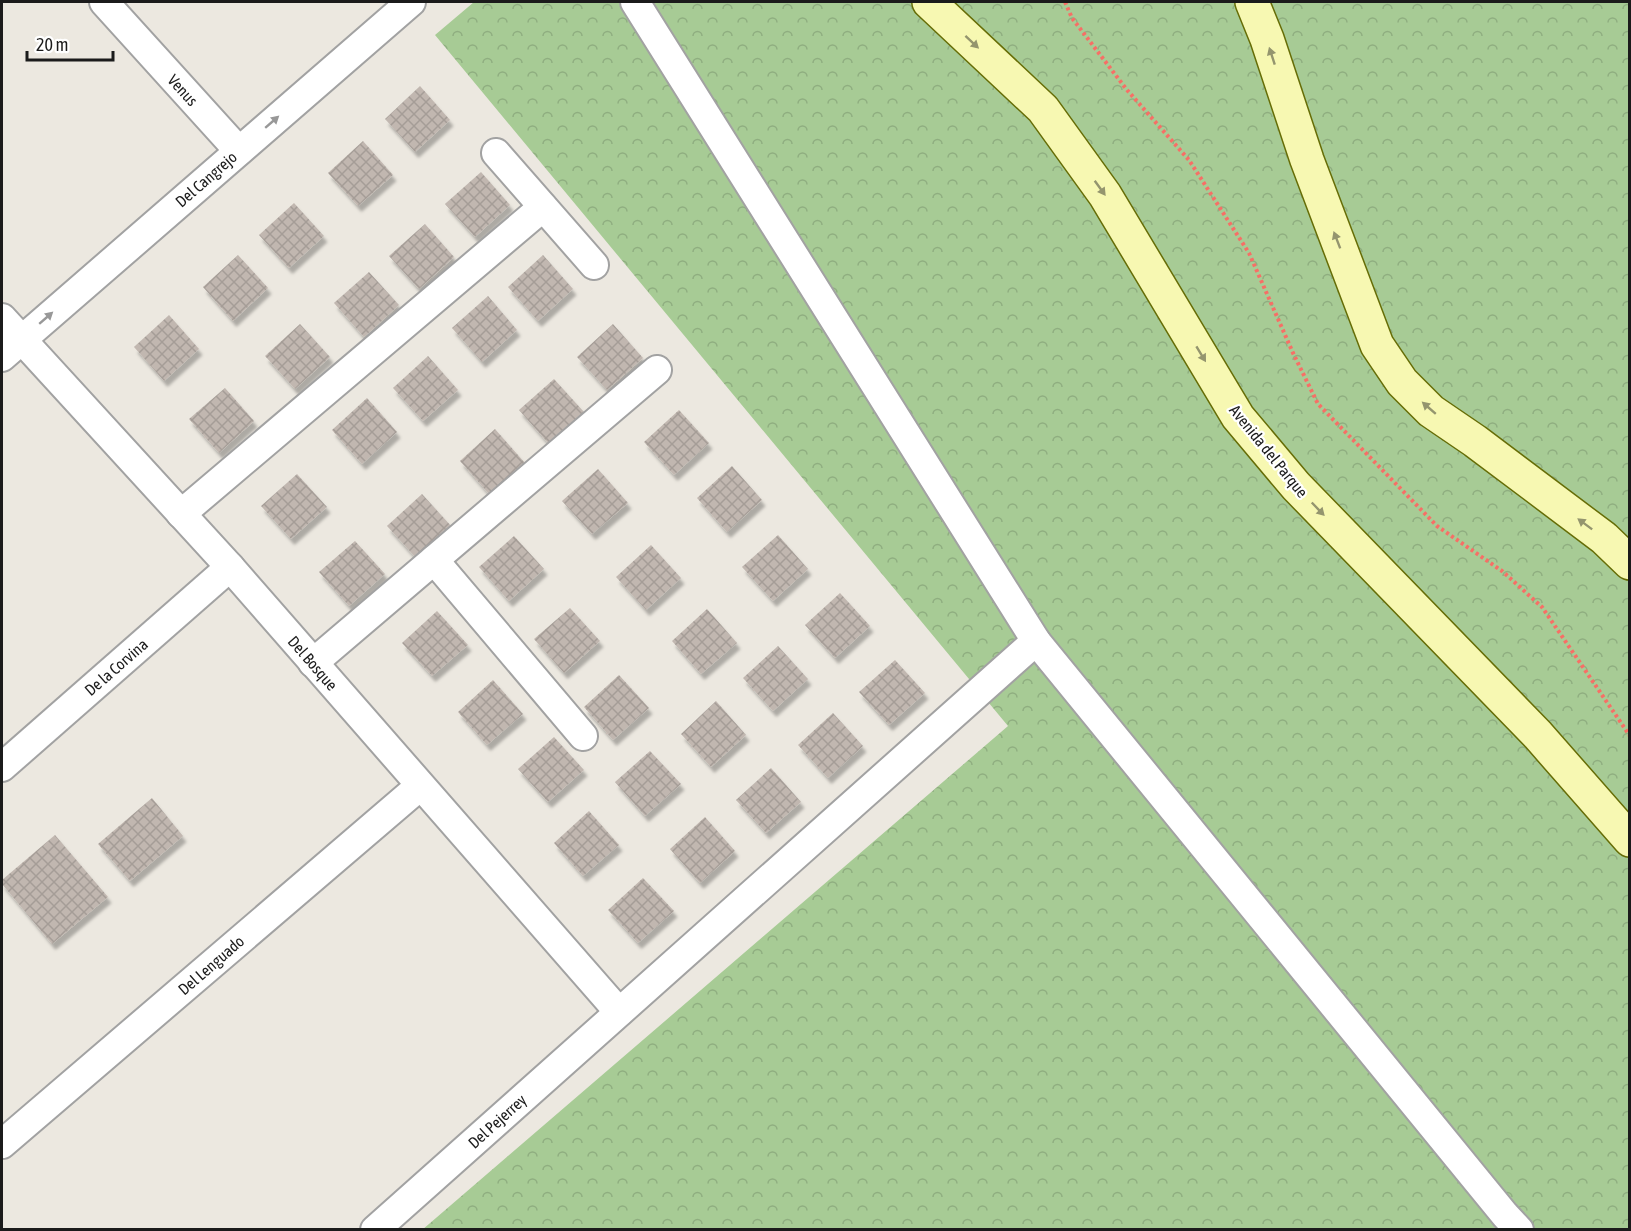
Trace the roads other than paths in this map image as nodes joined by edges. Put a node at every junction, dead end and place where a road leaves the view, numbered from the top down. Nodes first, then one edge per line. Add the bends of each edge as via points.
1 (104, 2) edge
2 (411, 2) edge
3 (635, 2) edge
4 (929, 2) edge
5 (1252, 2) edge
6 (239, 151) junction
7 (496, 153) dead end
8 (543, 207) junction
9 (594, 266) dead end
10 (2, 318) edge
11 (11, 348) edge
12 (657, 370) dead end
13 (181, 514) junction
14 (434, 560) junction
15 (1629, 563) edge
16 (230, 567) junction
17 (1036, 641) junction
18 (313, 663) junction
19 (583, 736) dead end
20 (2, 767) edge
21 (420, 786) junction
22 (1629, 840) edge
23 (619, 1012) junction
24 (2, 1144) edge
25 (1504, 1225) edge
26 (375, 1230) edge

1 - 6 street, Venus
6 -> 2 street, Del Cangrejo
3 - 17 street
4 -> 22 main road, Avenida del Parque via 1043,110 1105,195 1238,417 1296,486 1538,735
15 -> 5 main road via 1595,531 1431,411 1402,382 1377,345
11 -> 6 street, Del Cangrejo
7 - 8 street
8 - 9 street
8 - 13 street
10 - 11 street, Del Bosque
11 - 13 street, Del Bosque
12 - 14 street
13 - 16 street, Del Bosque
14 - 18 street
14 - 19 street
16 - 18 street, Del Bosque
16 - 20 street, De la Corvina
17 - 23 street, Del Pejerrey
17 - 25 street
18 - 21 street, Del Bosque
21 - 23 street, Del Bosque
21 - 24 street, Del Lenguado
23 - 26 street, Del Pejerrey

